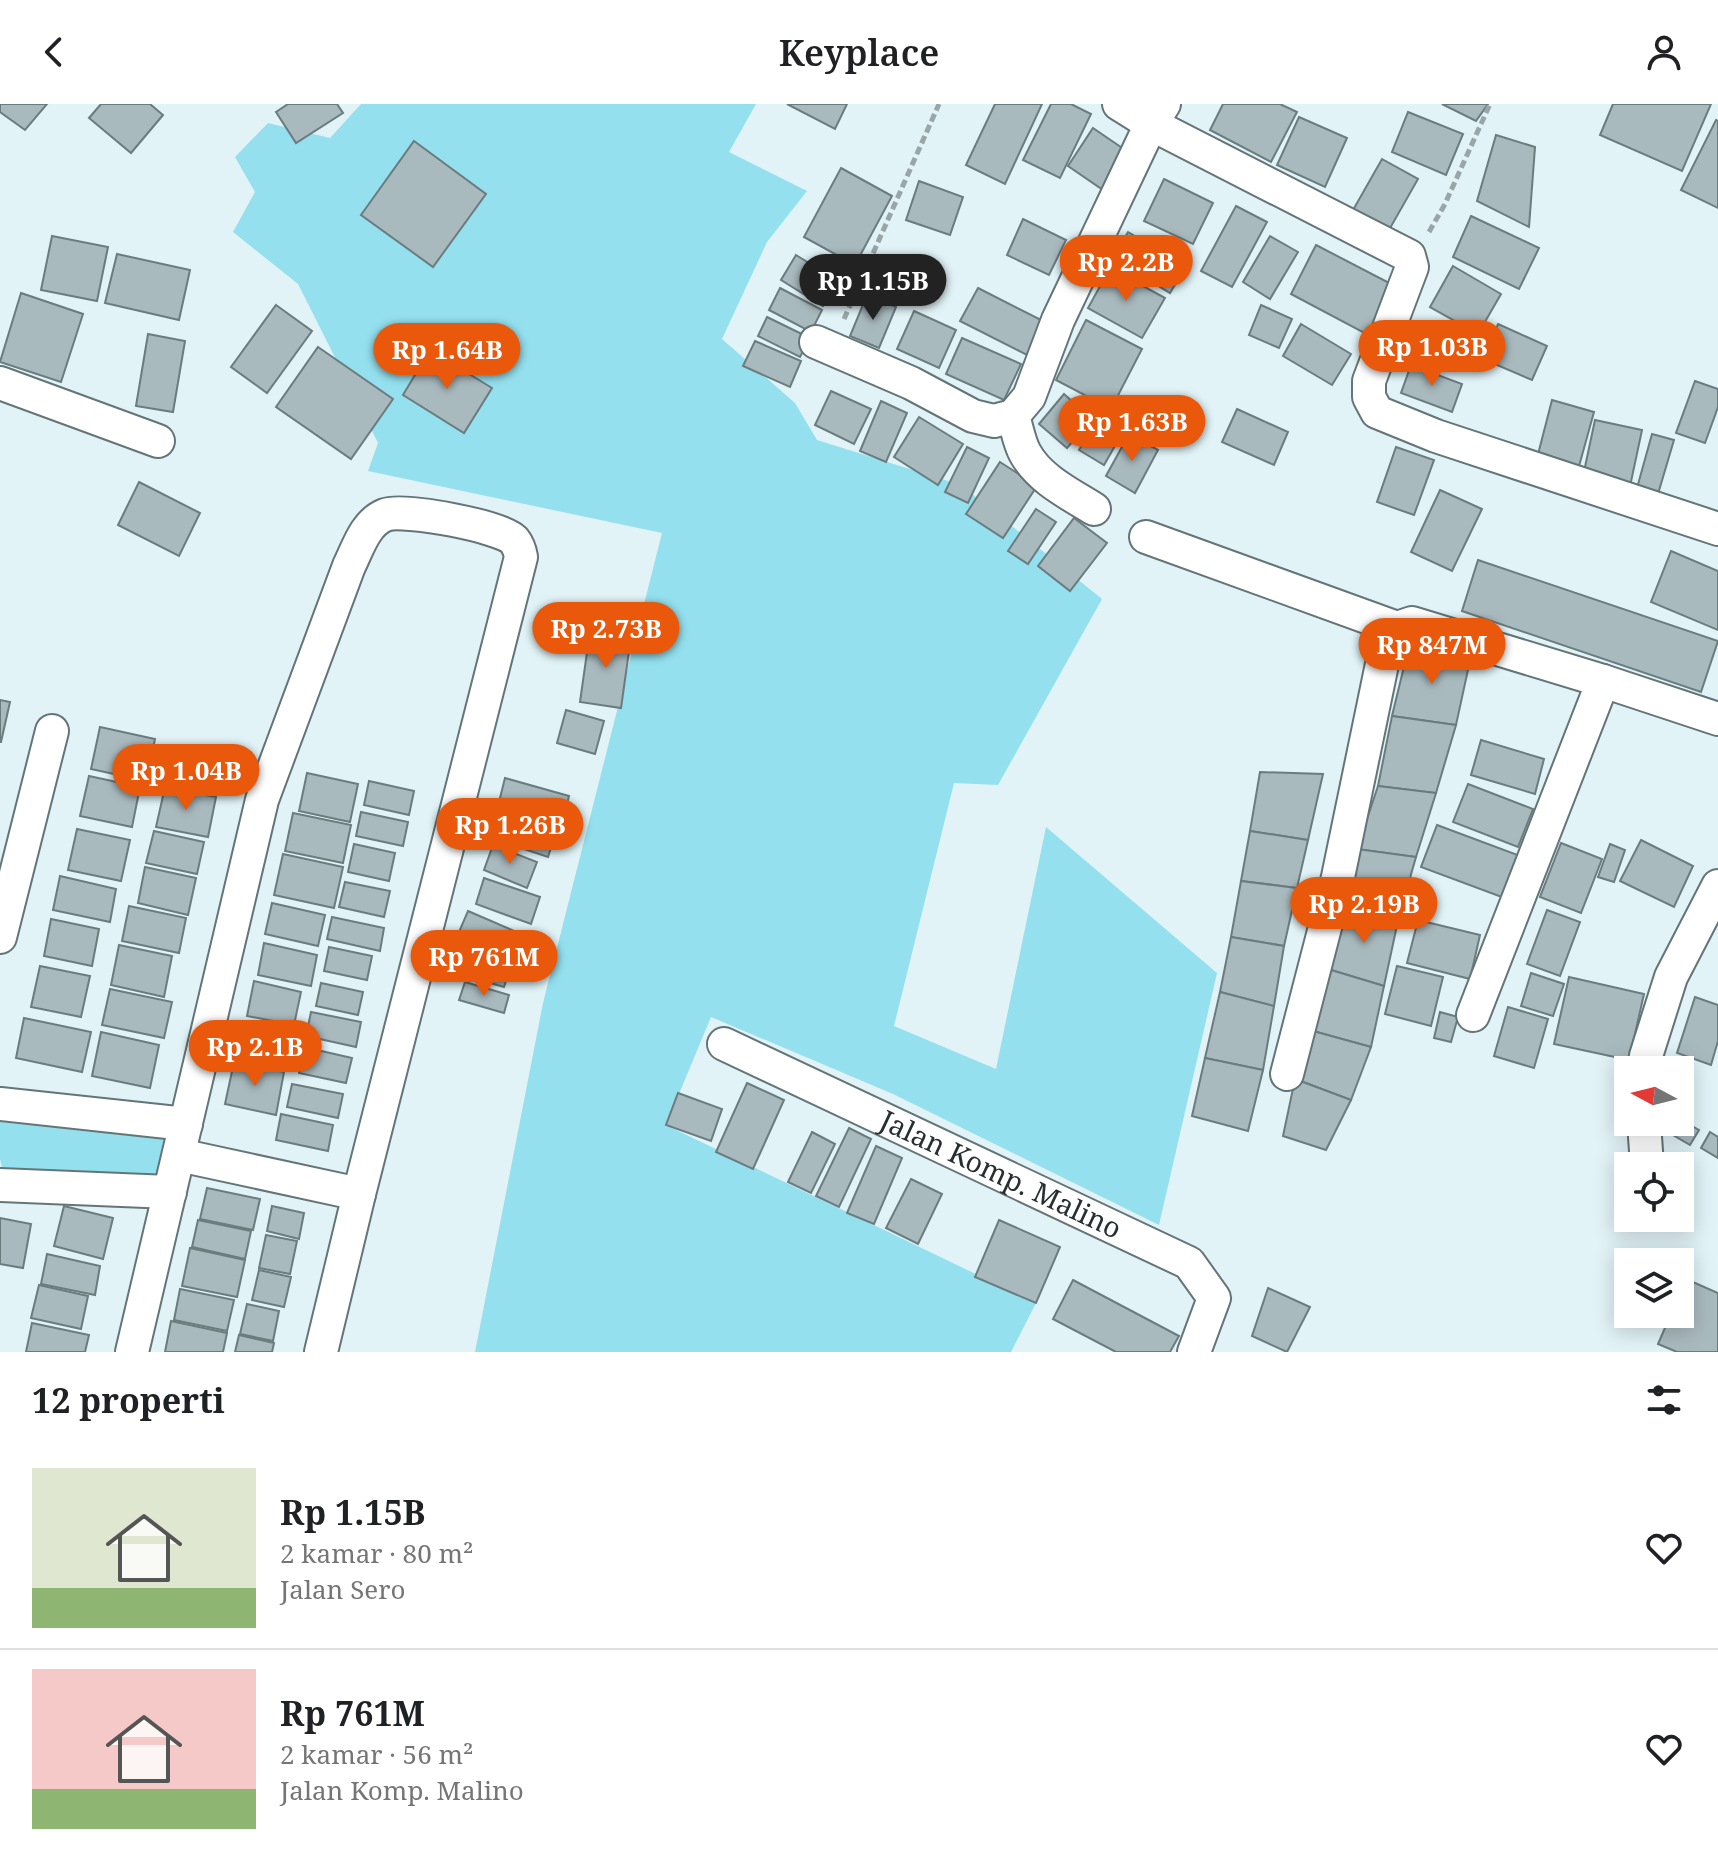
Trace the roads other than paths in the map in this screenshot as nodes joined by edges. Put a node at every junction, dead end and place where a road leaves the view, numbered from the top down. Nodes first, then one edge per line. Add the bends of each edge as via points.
1 (1119, 104) edge
2 (1158, 114) edge
3 (824, 346) road end
4 (0, 383) edge
5 (1021, 406) junction
6 (158, 441) dead end
7 (1094, 509) dead end
8 (1718, 529) edge
9 (1146, 537) dead end
10 (1397, 628) junction
11 (1603, 681) junction
12 (1718, 719) edge
13 (52, 731) dead end
14 (1718, 886) edge
15 (1708, 933) edge
16 (0, 937) edge
17 (1473, 1015) dead end
18 (724, 1044) dead end
19 (1646, 1056) edge
20 (1287, 1074) dead end
21 (0, 1104) edge
22 (186, 1124) junction
23 (179, 1155) junction
24 (0, 1185) edge
25 (170, 1192) junction
26 (359, 1194) junction
27 (132, 1352) edge
28 (321, 1352) edge
29 (1194, 1352) edge

1 - 2 street
2 - 5 street
2 - 8 street via 1412,260 1369,381 1377,412
3 - 5 street via 973,416 994,421
4 - 6 street
5 - 7 street via 1025,452 1053,484
9 - 10 street
10 - 11 street via 1412,623
10 - 20 street via 1387,640 1338,877
11 - 12 street
11 - 17 street
13 - 16 street
14 - 15 street
15 - 19 street via 1671,977
18 - 29 street, Jalan Komp. Malino via 1189,1263 1214,1298
21 - 22 street
22 - 23 street
22 - 26 street via 262,800 367,530 385,515 404,513 497,531 514,540 521,557
23 - 25 street
23 - 26 street
24 - 25 street
25 - 27 street
26 - 28 street

